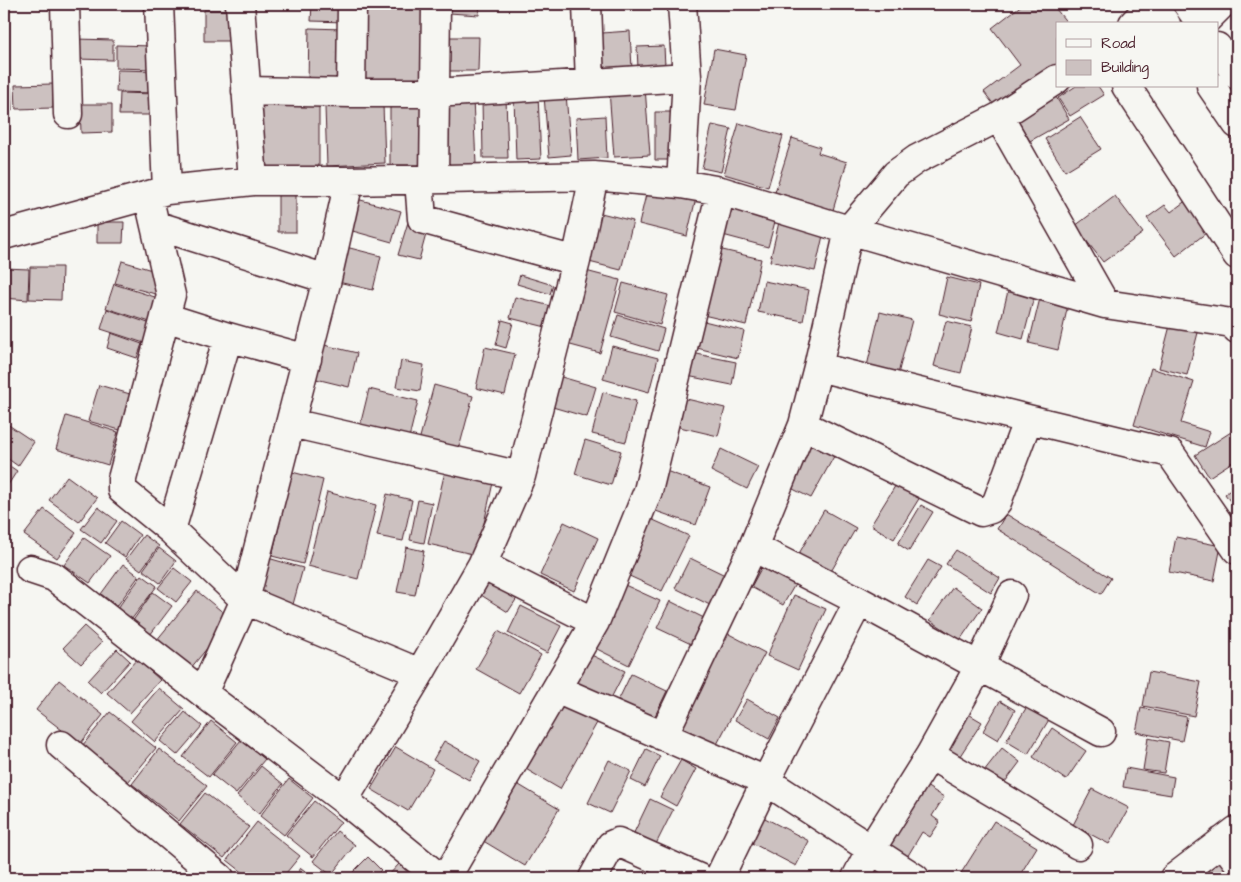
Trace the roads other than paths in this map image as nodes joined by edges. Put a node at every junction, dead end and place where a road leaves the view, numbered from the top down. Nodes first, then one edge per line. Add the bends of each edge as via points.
1 (65, 4) edge
2 (159, 4) edge
3 (240, 4) edge
4 (352, 4) edge
5 (436, 4) edge
6 (587, 4) edge
7 (682, 4) edge
8 (1152, 4) edge
9 (1187, 4) edge
10 (1222, 4) edge
11 (1135, 22) edge
12 (1165, 22) edge
13 (1200, 22) edge
14 (1203, 22) edge
15 (1218, 48) edge
16 (1237, 74) edge
17 (687, 77) junction
18 (1056, 80) edge
19 (590, 83) junction
20 (1127, 88) edge
21 (1212, 88) edge
22 (246, 92) junction
23 (351, 93) junction
24 (435, 93) junction
25 (68, 114) dead end
26 (999, 117) junction
27 (1237, 124) edge
28 (594, 176) junction
29 (426, 179) junction
30 (253, 181) junction
31 (349, 181) junction
32 (681, 184) junction
33 (721, 191) junction
34 (158, 192) junction
35 (155, 225) junction
36 (849, 230) junction
37 (4, 234) edge
38 (1237, 255) edge
39 (576, 261) junction
40 (327, 279) junction
41 (1105, 304) junction
42 (165, 317) junction
43 (1236, 324) edge
44 (228, 337) junction
45 (307, 359) junction
46 (818, 366) junction
47 (1028, 419) junction
48 (291, 422) junction
49 (802, 425) junction
50 (521, 476) junction
51 (171, 530) junction
52 (752, 547) junction
53 (1237, 550) edge
54 (482, 565) junction
55 (30, 569) dead end
56 (1012, 595) dead end
57 (245, 600) junction
58 (859, 601) junction
59 (594, 622) junction
60 (979, 667) junction
61 (420, 673) junction
62 (556, 688) junction
63 (203, 693) junction
64 (1101, 732) dead end
65 (662, 736) junction
66 (62, 745) dead end
67 (930, 755) junction
68 (766, 781) junction
69 (344, 800) junction
70 (1232, 844) edge
71 (1078, 845) dead end
72 (871, 849) junction
73 (220, 878) edge
74 (440, 878) edge
75 (446, 878) edge
76 (593, 878) edge
77 (700, 878) edge
78 (719, 878) edge
79 (856, 878) edge
80 (915, 878) edge
81 (1174, 878) edge

1 - 25 street
2 - 34 street
3 - 22 street
4 - 23 street
5 - 24 street
6 - 19 street
7 - 17 street
8 - 11 street
8 - 12 street
9 - 13 street
10 - 14 street
15 - 16 street
17 - 19 street
17 - 32 street
18 - 26 street
19 - 24 street
20 - 38 street
21 - 27 street
22 - 23 street
22 - 30 street
23 - 24 street
24 - 29 street
26 - 36 street via 917,159 896,174
26 - 41 street
28 - 29 street
28 - 32 street
28 - 39 street
29 - 31 street
29 - 39 street via 422,219
30 - 31 street
30 - 34 street
31 - 40 street
32 - 33 street
33 - 36 street
33 - 59 street via 648,491
34 - 35 street
34 - 37 street
35 - 40 street
35 - 42 street via 170,295
36 - 41 street
36 - 46 street
39 - 50 street
40 - 45 street
41 - 43 street
42 - 44 street
42 - 51 street via 122,479 122,490
44 - 45 street
44 - 51 street
45 - 48 street
46 - 47 street
46 - 49 street
47 - 49 street via 996,502 991,509 981,512
47 - 53 street via 1170,453
48 - 50 street
48 - 57 street
49 - 52 street
50 - 54 street
51 - 57 street
52 - 58 street
52 - 65 street
54 - 59 street
54 - 61 street
55 - 63 street via 54,577
56 - 60 street
57 - 61 street
57 - 63 street
58 - 60 street
58 - 68 street
59 - 62 street
60 - 64 street
60 - 67 street
61 - 69 street
62 - 65 street
62 - 75 street
63 - 69 street
65 - 68 street
66 - 73 street
67 - 71 street
67 - 72 street
68 - 72 street
68 - 78 street
69 - 74 street
70 - 81 street
72 - 79 street
72 - 80 street
76 - 77 street via 611,845 618,842

